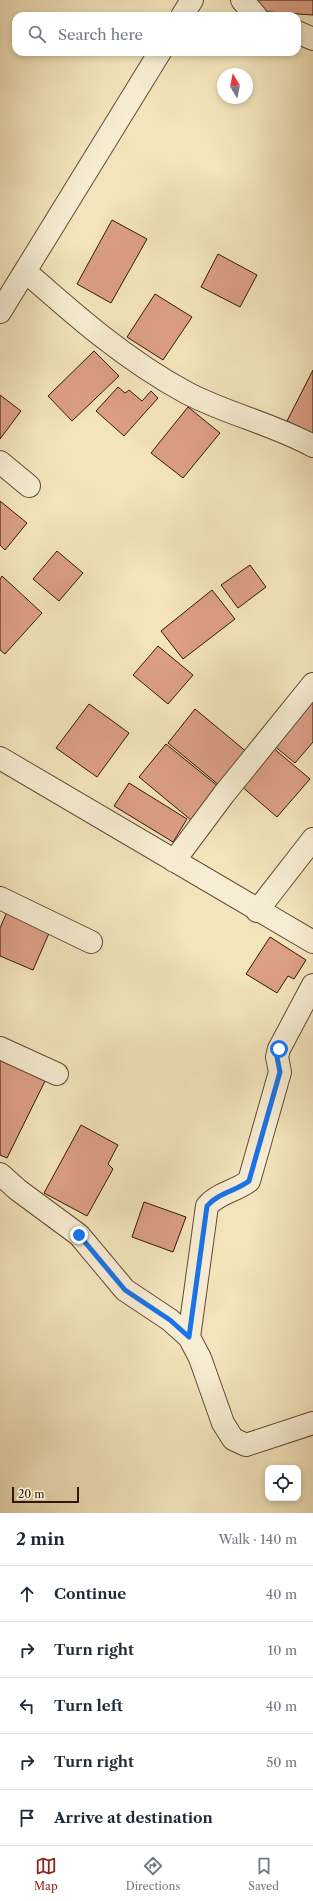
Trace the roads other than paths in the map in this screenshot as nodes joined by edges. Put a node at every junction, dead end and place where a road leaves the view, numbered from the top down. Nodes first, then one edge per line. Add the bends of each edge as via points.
1 (192, 0) edge
2 (242, 0) edge
3 (184, 12) edge
4 (252, 12) edge
5 (301, 34) edge
6 (313, 39) edge
7 (158, 56) edge
8 (25, 270) junction
9 (0, 312) edge
10 (313, 446) edge
11 (0, 462) edge
12 (29, 486) dead end
13 (313, 684) edge
14 (0, 758) edge
15 (313, 839) edge
16 (174, 861) junction
17 (0, 898) edge
18 (257, 911) junction
19 (91, 942) dead end
20 (313, 942) edge
21 (313, 985) edge
22 (0, 1048) edge
23 (57, 1074) dead end
24 (0, 1174) edge
25 (189, 1337) junction
26 (313, 1423) edge

1 - 3 street
2 - 4 street
5 - 6 street
7 - 8 street
8 - 9 street
8 - 10 street via 77,317 129,358 188,393
11 - 12 street
13 - 16 street via 224,794
14 - 16 street
15 - 18 street
16 - 18 street
17 - 19 street
18 - 20 street
21 - 25 street via 279,1049 277,1057 280,1072 249,1181 244,1186 213,1199 207,1206
22 - 23 street
24 - 25 street via 79,1235 125,1290 170,1320
25 - 26 street via 200,1358 223,1423 233,1440 246,1445

